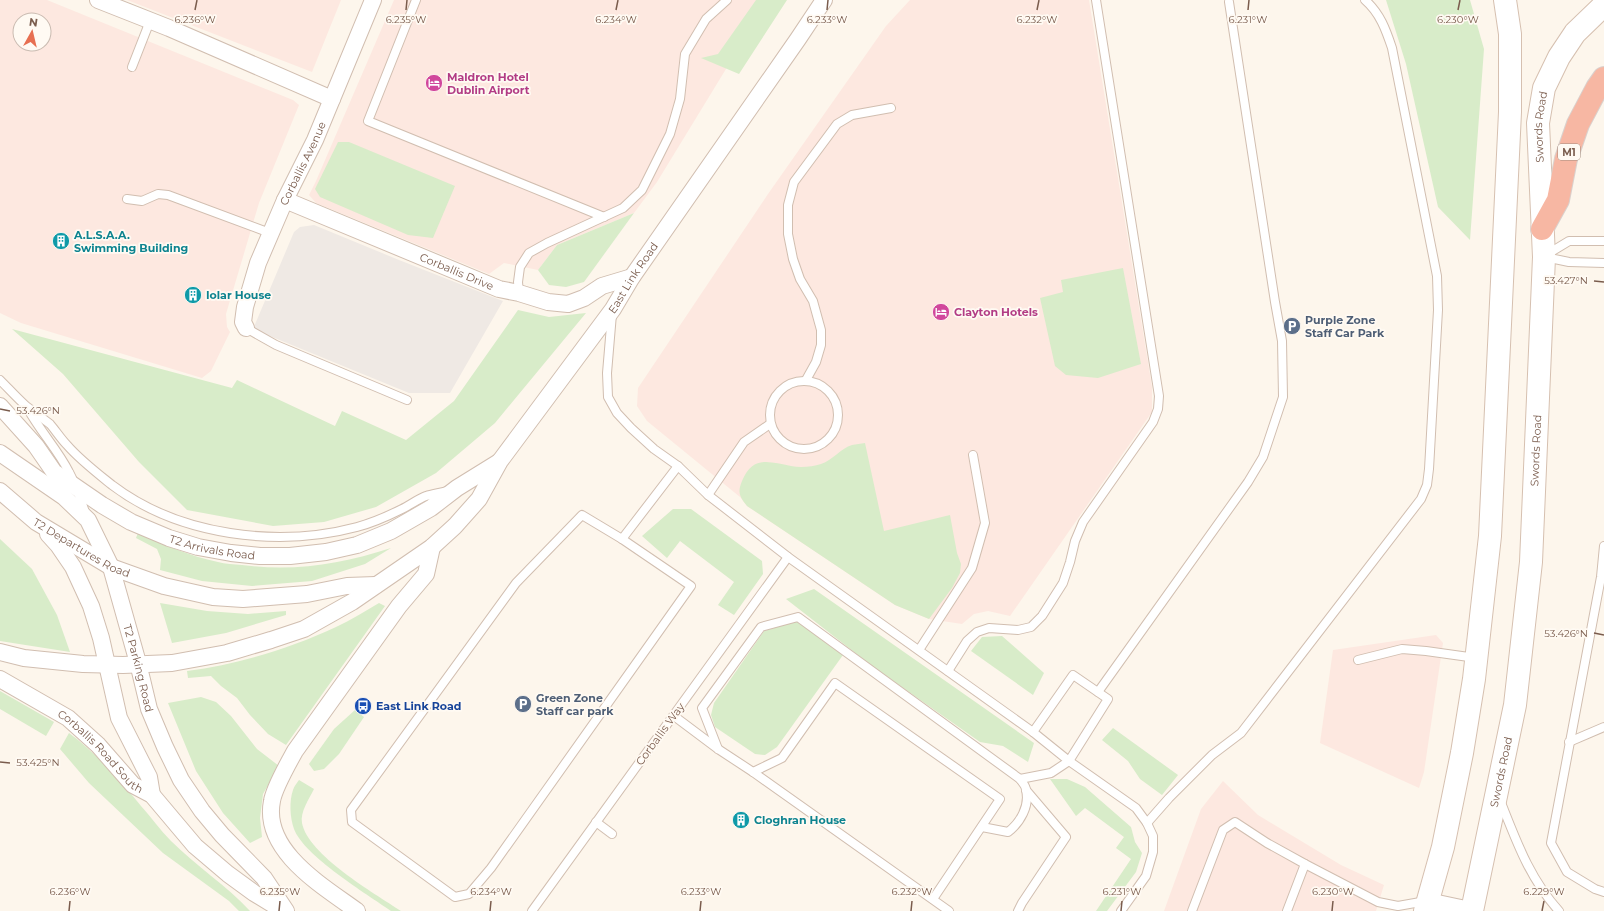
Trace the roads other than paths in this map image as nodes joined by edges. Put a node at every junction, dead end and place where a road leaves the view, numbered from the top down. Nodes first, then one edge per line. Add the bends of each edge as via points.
1 (98, 0) edge
2 (373, 0) edge
3 (416, 0) edge
4 (727, 0) edge
5 (824, 0) edge
6 (1096, 0) edge
7 (1365, 0) edge
8 (1505, 0) edge
9 (1229, 2) dead end
10 (1604, 5) edge
11 (150, 21) junction
12 (132, 67) dead end
13 (1604, 78) edge
14 (332, 99) junction
15 (891, 108) dead end
16 (127, 199) dead end
17 (285, 200) junction
18 (604, 217) junction
19 (1542, 229) junction
20 (270, 233) junction
21 (1604, 241) edge
22 (1544, 257) junction
23 (1604, 263) edge
24 (632, 277) junction
25 (519, 293) junction
26 (613, 309) junction
27 (246, 328) joint
28 (0, 380) edge
29 (806, 380) junction
30 (407, 400) dead end
31 (25, 405) junction
32 (0, 406) edge
33 (770, 424) junction
34 (0, 453) edge
35 (973, 455) dead end
36 (500, 461) junction
37 (678, 466) junction
38 (77, 488) junction
39 (456, 488) junction
40 (708, 495) junction
41 (4, 497) edge
42 (88, 520) junction
43 (36, 522) junction
44 (622, 539) junction
45 (1604, 546) edge
46 (432, 547) junction
47 (788, 557) junction
48 (111, 567) junction
49 (376, 585) junction
50 (919, 650) junction
51 (0, 652) edge
52 (1477, 658) junction
53 (1358, 660) dead end
54 (138, 663) junction
55 (107, 665) junction
56 (948, 671) junction
57 (0, 679) edge
58 (1098, 692) junction
59 (674, 716) junction
60 (1604, 727) edge
61 (1033, 732) junction
62 (1570, 742) junction
63 (718, 749) junction
64 (1069, 761) junction
65 (753, 772) junction
66 (1020, 779) junction
67 (1026, 790) junction
68 (1497, 792) junction
69 (152, 795) junction
70 (596, 822) junction
71 (1147, 823) junction
72 (982, 827) junction
73 (612, 834) dead end
74 (1305, 864) junction
75 (1604, 892) edge
76 (933, 900) junction
77 (1427, 906) edge
78 (285, 911) edge
79 (357, 911) edge
80 (532, 911) edge
81 (949, 911) edge
82 (1018, 911) edge
83 (1121, 911) edge
84 (1192, 911) edge
85 (1288, 911) edge
86 (1473, 911) edge
87 (1559, 911) edge

1 - 11 street
2 - 14 street, Corballis Avenue
3 - 18 lane via 368,121
4 - 18 lane via 706,19 684,54 680,99 670,134 642,190 623,208
5 - 24 street, East Link Road
6 - 56 lane via 1159,396 1158,409 1152,422 1083,522 1062,583 1042,616 1031,627 1018,630 989,628 976,632 967,641
7 - 71 lane via 1377,13 1392,48 1437,276 1438,310 1427,485 1421,499 1242,733 1212,755 1168,798
8 - 52 main road via 1510,34 1510,112 1490,536
9 - 58 lane via 1282,341 1283,397 1263,457 1248,482
10 - 19 main road, Swords Road via 1575,33 1559,57 1544,88 1538,123
11 - 12 lane
11 - 14 street
13 - 19 highway, M1 via 1578,124 1566,160 1558,200
14 - 17 street, Corballis Avenue
15 - 29 lane via 852,115 837,124 794,182 788,205 788,234 793,260 800,279 813,301 822,330 816,362
16 - 20 lane via 142,201 158,194 168,195
17 - 20 street, Corballis Avenue
17 - 25 street, Corballis Drive via 498,288
18 - 25 lane via 528,253 520,267
19 - 22 main road, Swords Road
20 - 27 street, Corballis Avenue via 244,308 243,322
21 - 22 lane via 1569,241
22 - 23 lane via 1569,262
22 - 68 main road, Swords Road via 1531,562 1515,704
24 - 25 street, Corballis Drive via 602,286 584,298 568,304 548,302
24 - 26 street, East Link Road
26 - 36 street, East Link Road
26 - 37 lane via 607,373 608,397 616,413 631,428
27 - 30 lane via 276,345
28 - 31 lane, T2 Parking Road
29 - 33 lane via 796,381 777,393 769,413
29 - 33 lane via 826,389 837,408 838,420 827,440 806,449 794,447 784,442
31 - 38 lane, T2 Parking Road via 69,471
31 - 39 lane, T2 Parking Road via 50,425 67,446 114,486 140,502 173,518 238,535 299,537 359,527 426,496
32 - 38 street, T2 Arrivals Road via 36,446 54,472
33 - 40 lane via 744,442
34 - 42 street via 64,498
35 - 50 lane via 985,523 972,568
36 - 39 street, T2 Parking Road
36 - 46 street, East Link Road via 479,499
37 - 40 lane
37 - 44 lane
38 - 39 street, T2 Arrivals Road via 131,522 169,538 231,553 290,556 326,552 378,537 431,508
38 - 42 lane, T2 Parking Road
40 - 47 lane
41 - 43 street
42 - 48 street, T2 Parking Road
43 - 48 street, T2 Departures Road
43 - 55 street, T2 Departures Road via 58,545 84,589 101,638
44 - 44 lane via 691,586 490,868 469,894 455,897 352,822 351,810 516,583 579,518 582,515
45 - 62 lane via 1601,577
46 - 49 street, East Link Road
46 - 79 street via 426,574 399,606 295,751 272,800 274,828 280,843 294,862
47 - 50 lane
47 - 59 lane, Corballis Way
48 - 49 street, T2 Departures Road via 164,586 212,597 243,599 307,594 347,586
48 - 54 street, T2 Parking Road
49 - 54 street, East Link Road via 304,629 271,640 186,661
50 - 56 lane
51 - 55 street via 43,660
52 - 53 lane via 1402,649
52 - 77 main road via 1462,753
54 - 55 street
54 - 78 street, T2 Parking Road via 149,709 181,780 202,812 264,878
55 - 69 street, T2 Departures Road via 119,718 149,777
56 - 61 lane
57 - 69 street, Corballis Road South via 68,718 98,745 133,784
58 - 61 lane via 1073,674
58 - 64 lane via 1108,699
59 - 63 lane
59 - 70 lane, Corballis Way
60 - 62 lane
61 - 64 lane
62 - 75 lane via 1551,844 1567,872 1595,890
63 - 65 lane
63 - 66 lane via 702,708 761,627 798,618
64 - 66 lane via 1051,773
64 - 71 lane via 1136,808
65 - 72 lane via 782,758 835,683 1000,799
65 - 76 lane
66 - 67 lane
67 - 72 lane via 1026,808 1017,825 1008,832
67 - 82 lane via 1066,837
68 - 86 main road, Swords Road
68 - 87 lane via 1525,862
69 - 78 street, Corballis Road South via 201,851 254,893
70 - 73 lane
70 - 80 lane, Corballis Way
71 - 83 lane via 1153,836 1153,852 1146,876
72 - 76 lane
74 - 77 lane via 1378,902 1398,906
74 - 84 lane via 1235,822 1223,830
74 - 85 lane
76 - 81 lane
77 - 86 street

